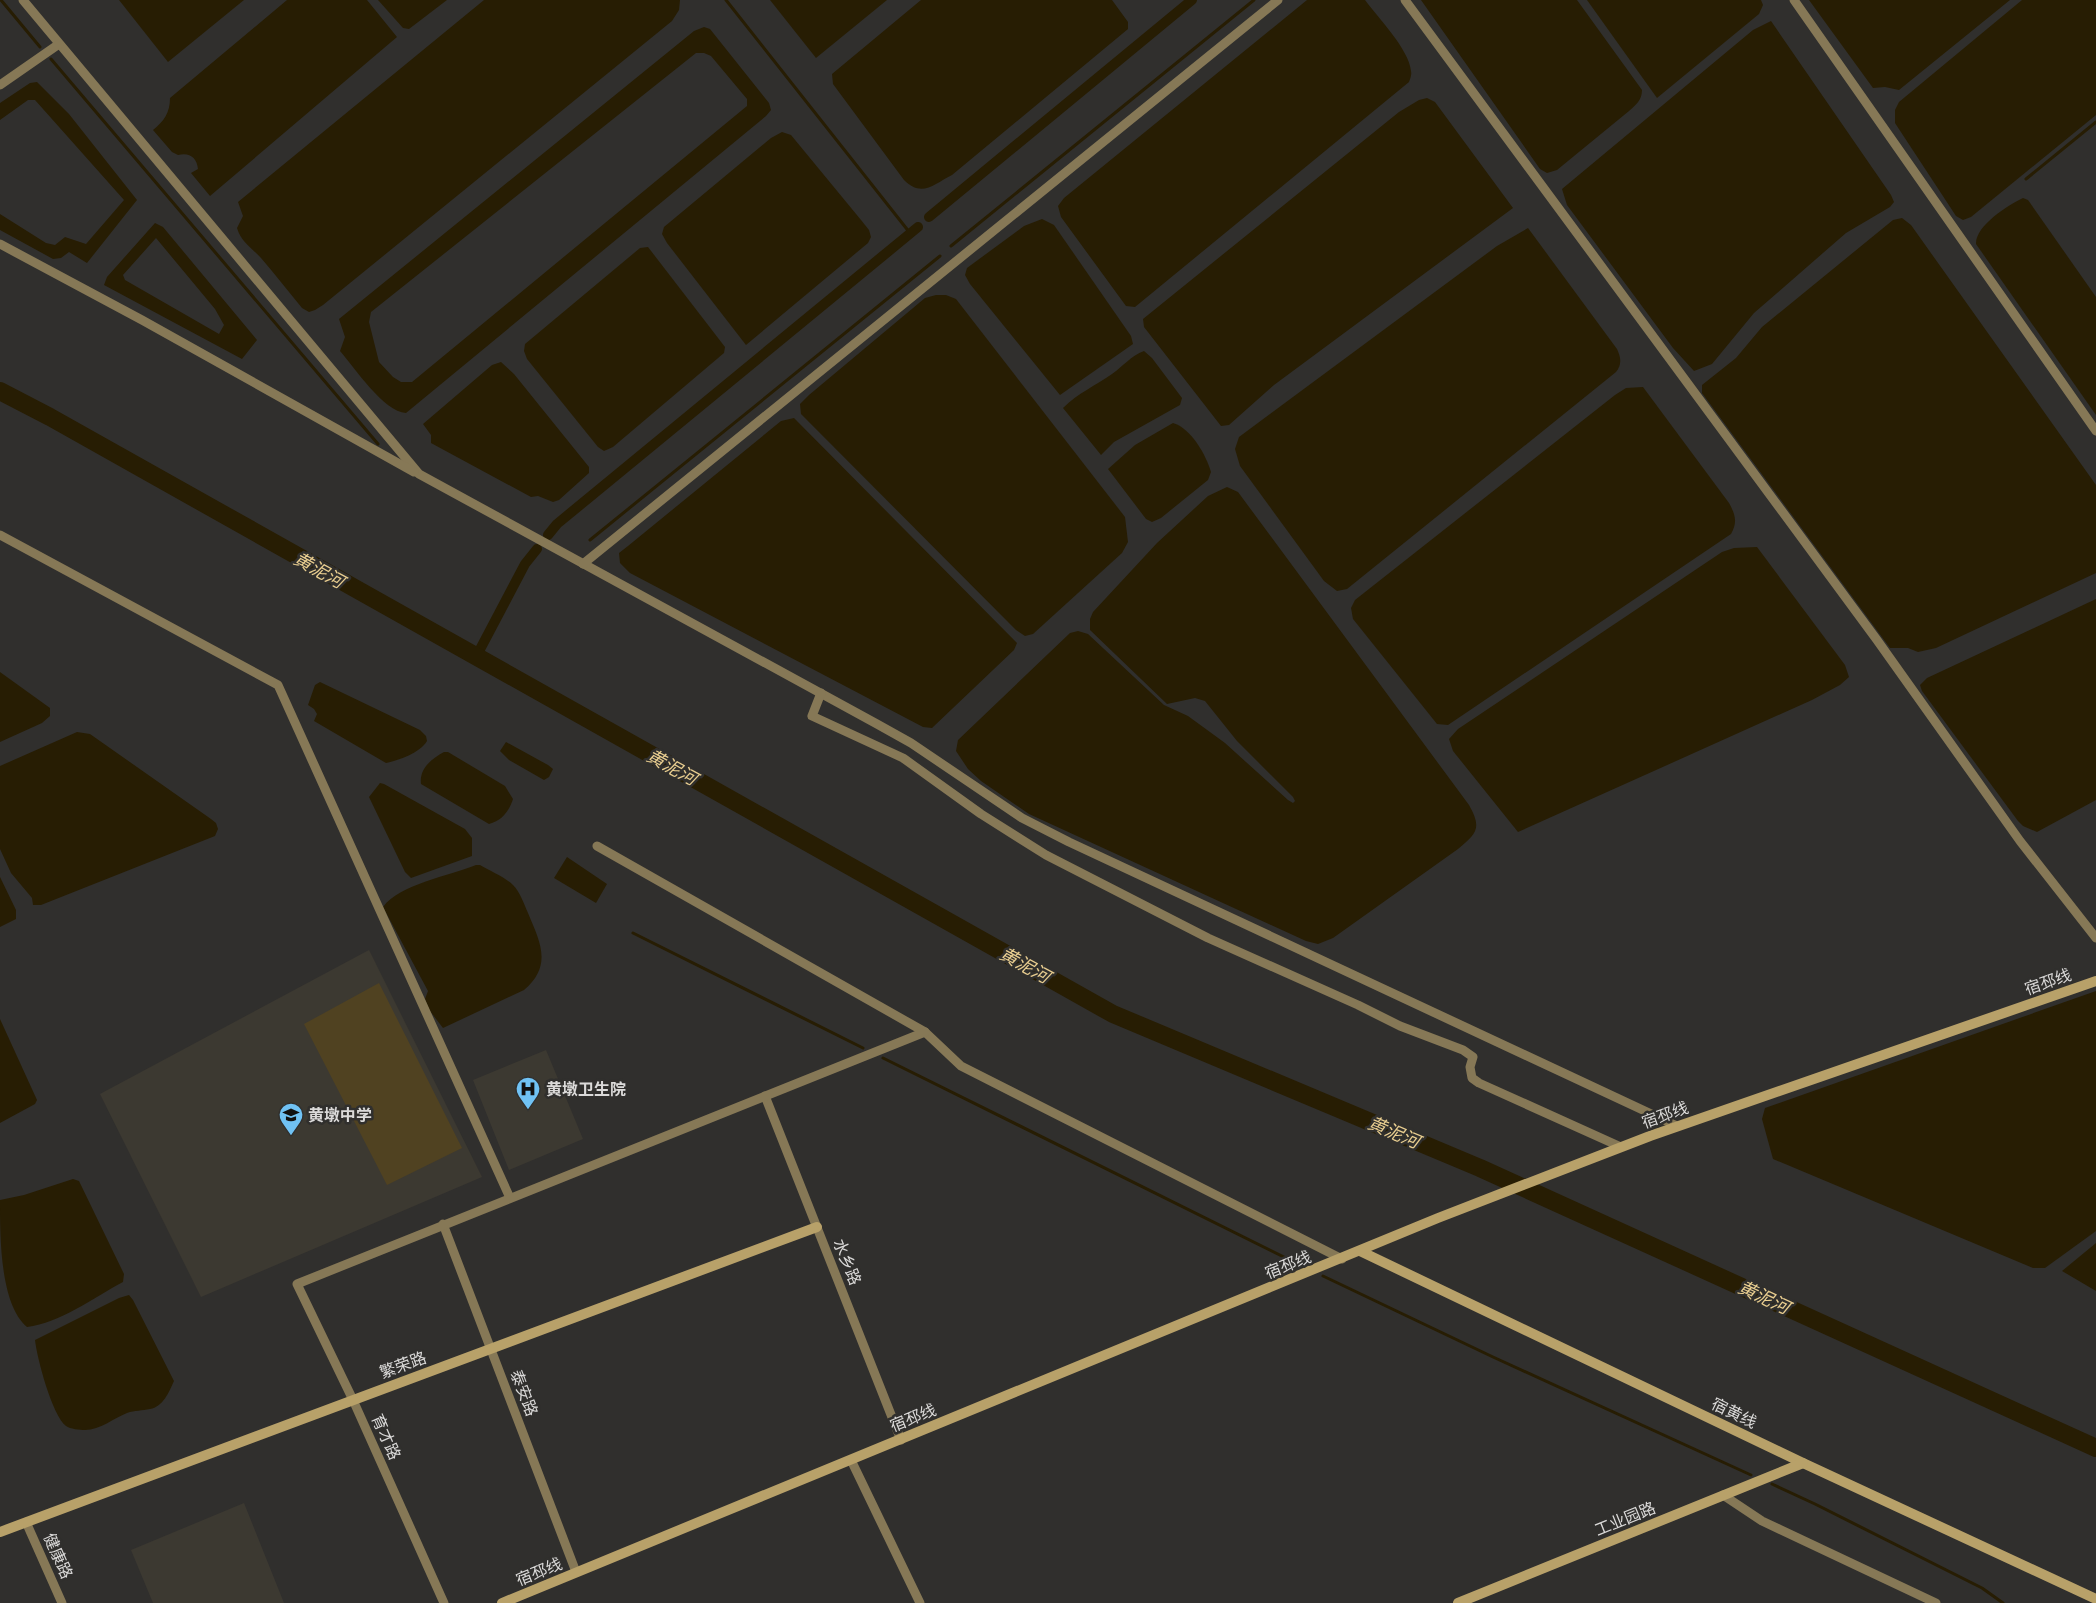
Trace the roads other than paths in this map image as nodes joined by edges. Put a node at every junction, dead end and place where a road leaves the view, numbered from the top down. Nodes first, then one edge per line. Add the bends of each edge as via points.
1 (22, 0) edge
2 (1278, 0) edge
3 (1405, 0) edge
4 (1794, 0) edge
5 (59, 44) junction
6 (0, 85) edge
7 (0, 244) edge
8 (2096, 430) edge
9 (418, 474) junction
10 (0, 535) edge
11 (583, 564) junction
12 (821, 693) junction
13 (911, 743) junction
14 (903, 758) junction
15 (597, 846) dead end
16 (2096, 938) edge
17 (2096, 981) edge
18 (925, 1032) junction
19 (765, 1096) junction
20 (1677, 1126) junction
21 (1621, 1147) junction
22 (510, 1198) junction
23 (443, 1224) junction
24 (817, 1227) junction
25 (1360, 1252) junction
26 (1342, 1259) junction
27 (491, 1348) junction
28 (353, 1400) junction
29 (901, 1440) junction
30 (851, 1460) junction
31 (1803, 1462) junction
32 (1723, 1495) junction
33 (26, 1522) junction
34 (0, 1532) edge
35 (576, 1572) junction
36 (2096, 1599) edge
37 (62, 1603) edge
38 (444, 1603) edge
39 (502, 1603) edge
40 (920, 1603) edge
41 (1458, 1603) edge
42 (1936, 1603) edge

1 - 5 street
2 - 11 street
3 - 16 street via 1877,640 2020,841
4 - 8 street
5 - 6 street
5 - 9 street
7 - 9 street
9 - 11 street
10 - 22 street via 278,685
11 - 12 street
12 - 13 street
12 - 14 street via 812,716
13 - 14 street
13 - 20 street via 1022,818 1069,842
14 - 21 street via 980,814 1046,855 1208,938 1400,1026 1464,1050 1473,1056 1472,1078 1479,1083
15 - 18 street
17 - 20 street, 宿邳线
18 - 19 street
18 - 26 street via 960,1066
19 - 22 street
19 - 24 street, 水乡路
20 - 21 street, 宿邳线
21 - 25 street, 宿邳线
22 - 23 street
23 - 27 street, 泰安路
23 - 28 street, 育才路 via 297,1284
24 - 27 street, 繁荣路
24 - 29 street, 水乡路
25 - 26 street, 宿邳线
25 - 31 street, 宿黄线
26 - 29 street, 宿邳线
27 - 28 street, 繁荣路
27 - 35 street, 泰安路
28 - 33 street, 繁荣路
28 - 38 street, 育才路
29 - 30 street, 宿邳线
30 - 35 street, 宿邳线
30 - 40 street
31 - 32 street, 工业园路
31 - 36 street, 宿黄线
32 - 41 street, 工业园路
32 - 42 street via 1762,1521
33 - 34 street, 繁荣路
33 - 37 street, 健康路
35 - 39 street, 宿邳线

